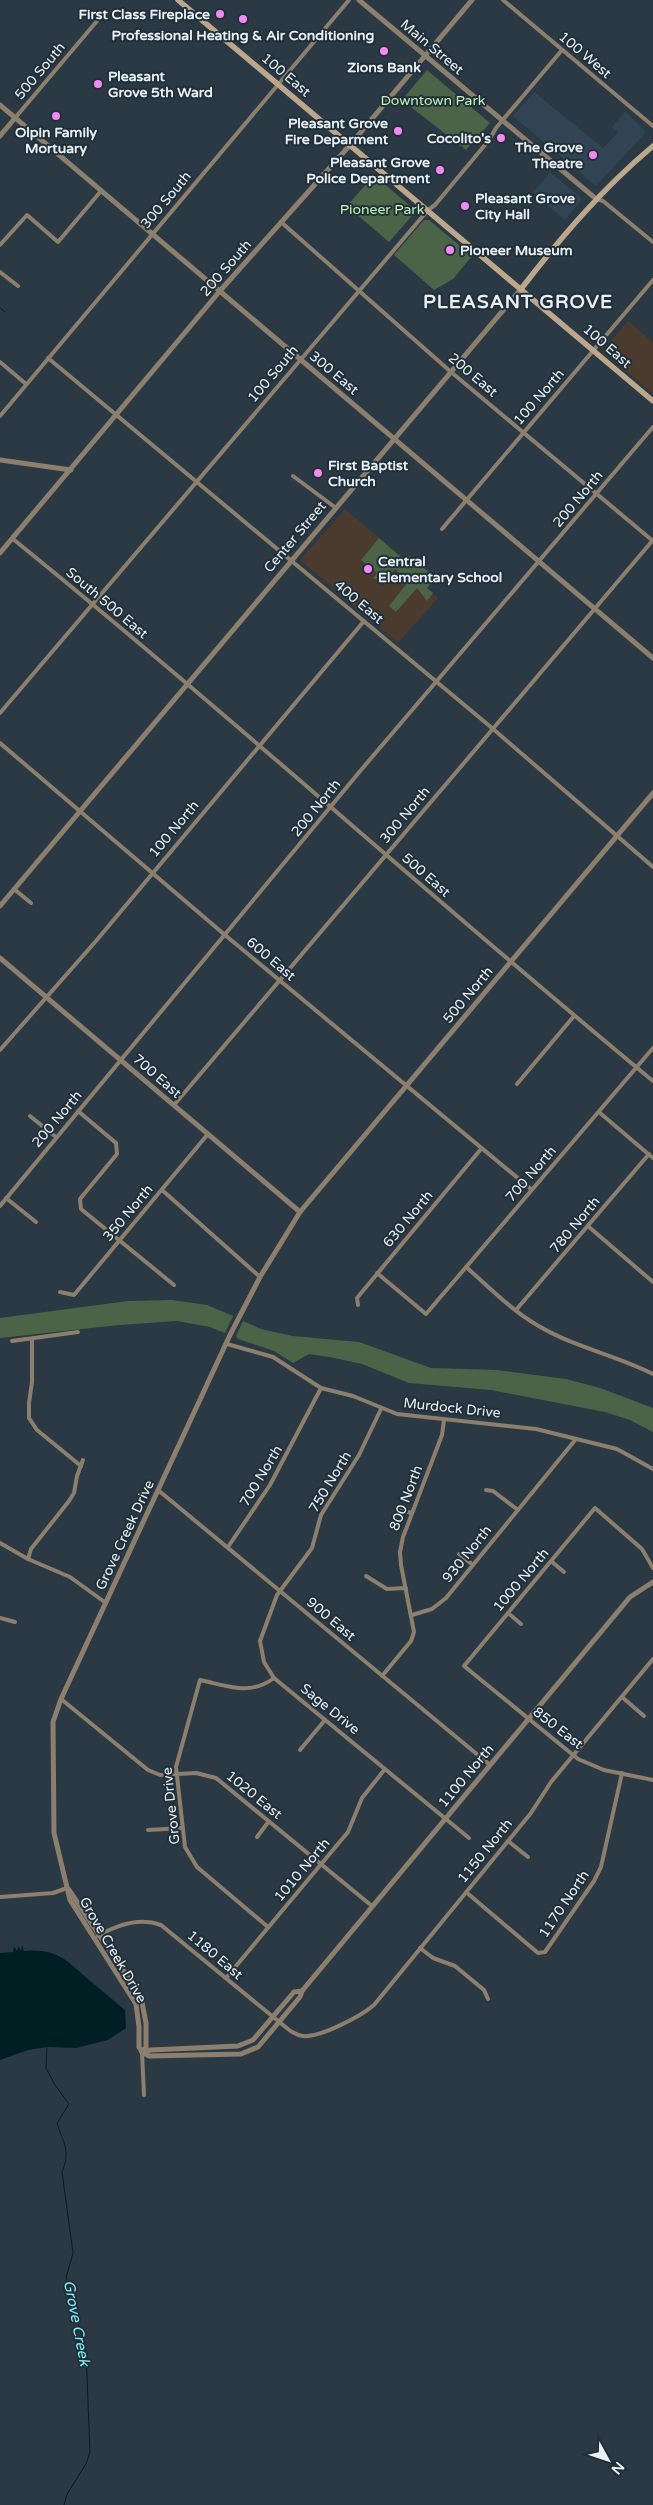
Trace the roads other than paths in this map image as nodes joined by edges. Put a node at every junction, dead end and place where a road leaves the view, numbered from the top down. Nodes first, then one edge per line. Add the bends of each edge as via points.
1 (178, 0) edge
2 (349, 0) edge
3 (472, 0) edge
4 (503, 0) edge
5 (362, 1) edge
6 (97, 21) dead end
7 (562, 50) junction
8 (426, 56) junction
9 (279, 85) junction
10 (0, 105) edge
11 (15, 118) junction
12 (502, 121) junction
13 (653, 126) edge
14 (0, 136) edge
15 (350, 145) junction
16 (653, 146) edge
17 (101, 191) junction
18 (595, 198) junction
19 (428, 210) junction
20 (281, 222) junction
21 (152, 233) junction
22 (653, 242) edge
23 (0, 245) edge
24 (0, 272) edge
25 (653, 280) edge
26 (18, 286) dead end
27 (521, 289) junction
28 (358, 291) junction
29 (219, 292) junction
30 (594, 351) junction
31 (48, 358) junction
32 (300, 359) junction
33 (0, 362) edge
34 (451, 372) junction
35 (26, 384) junction
36 (653, 401) edge
37 (117, 414) junction
38 (0, 416) edge
39 (653, 427) edge
40 (524, 433) junction
41 (395, 439) junction
42 (0, 460) edge
43 (71, 470) junction
44 (293, 476) dead end
45 (198, 480) junction
46 (597, 493) junction
47 (467, 500) junction
48 (336, 508) junction
49 (442, 529) dead end
50 (12, 538) junction
51 (653, 540) edge
52 (0, 554) edge
53 (292, 560) junction
54 (539, 562) junction
55 (93, 606) junction
56 (594, 608) junction
57 (364, 621) junction
58 (653, 658) edge
59 (436, 682) junction
60 (186, 684) junction
61 (0, 713) edge
62 (492, 728) junction
63 (0, 743) edge
64 (258, 746) junction
65 (653, 793) edge
66 (331, 808) junction
67 (80, 810) junction
68 (617, 836) junction
69 (386, 855) junction
70 (653, 867) edge
71 (152, 872) junction
72 (14, 889) junction
73 (31, 903) dead end
74 (0, 906) edge
75 (225, 935) junction
76 (0, 958) edge
77 (511, 962) junction
78 (280, 981) junction
79 (46, 996) junction
80 (574, 1016) junction
81 (653, 1048) edge
82 (0, 1050) edge
83 (121, 1060) junction
84 (636, 1068) junction
85 (653, 1082) edge
86 (517, 1084) dead end
87 (405, 1086) junction
88 (174, 1105) junction
89 (78, 1111) junction
90 (600, 1113) junction
91 (30, 1116) dead end
92 (208, 1134) junction
93 (56, 1137) junction
94 (481, 1149) junction
95 (649, 1154) junction
96 (653, 1158) edge
97 (531, 1189) junction
98 (162, 1190) junction
99 (6, 1198) junction
100 (0, 1206) edge
101 (300, 1212) junction
102 (36, 1222) dead end
103 (589, 1227) junction
104 (119, 1241) junction
105 (466, 1267) junction
106 (377, 1273) junction
107 (260, 1277) junction
108 (653, 1282) edge
109 (174, 1285) dead end
110 (60, 1292) dead end
111 (358, 1305) dead end
112 (516, 1310) junction
113 (78, 1332) dead end
114 (32, 1339) junction
115 (12, 1341) dead end
116 (227, 1344) junction
117 (653, 1374) edge
118 (321, 1388) junction
119 (381, 1408) junction
120 (444, 1420) junction
121 (576, 1439) junction
122 (83, 1460) dead end
123 (81, 1466) junction
124 (653, 1469) edge
125 (158, 1490) junction
126 (486, 1490) dead end
127 (397, 1508) dead end
128 (518, 1510) junction
129 (411, 1513) junction
130 (0, 1544) edge
131 (228, 1547) junction
132 (459, 1554) dead end
133 (28, 1559) junction
134 (551, 1561) junction
135 (473, 1565) junction
136 (653, 1568) edge
137 (564, 1572) dead end
138 (366, 1576) dead end
139 (653, 1582) edge
140 (406, 1588) junction
141 (280, 1590) junction
142 (106, 1603) junction
143 (508, 1613) junction
144 (412, 1615) junction
145 (0, 1618) edge
146 (15, 1622) dead end
147 (521, 1624) dead end
148 (653, 1659) edge
149 (464, 1666) joint
150 (382, 1676) junction
151 (274, 1678) junction
152 (622, 1697) junction
153 (61, 1699) junction
154 (644, 1716) dead end
155 (528, 1719) junction
156 (325, 1720) junction
157 (300, 1750) dead end
158 (573, 1754) junction
159 (490, 1765) junction
160 (385, 1769) junction
161 (622, 1773) junction
162 (177, 1774) junction
163 (653, 1780) edge
164 (445, 1818) junction
165 (269, 1821) junction
166 (182, 1828) junction
167 (148, 1830) dead end
168 (257, 1836) dead end
169 (469, 1838) dead end
170 (508, 1841) junction
171 (528, 1857) dead end
172 (321, 1864) junction
173 (67, 1888) junction
174 (466, 1892) junction
175 (0, 1897) edge
176 (372, 1906) junction
177 (268, 1927) junction
178 (96, 1936) junction
179 (420, 1948) junction
180 (226, 1978) junction
181 (302, 1991) junction
182 (488, 1999) dead end
183 (273, 2017) junction
184 (279, 2022) junction
185 (315, 2036) joint
186 (142, 2052) junction
187 (144, 2095) dead end

1 - 9 main road, 100 East
2 - 9 street, 300 South
3 - 8 street, 200 South
4 - 7 street, 100 West
5 - 8 street, Main Street
6 - 11 street, 500 South
7 - 12 street, 100 South
7 - 13 street, 100 West
8 - 12 street, Main Street
8 - 15 street, 200 South
9 - 15 main road, 100 East
9 - 21 street, 300 South
10 - 11 street, 300 East
11 - 14 street, 500 South
11 - 17 street, 300 East
12 - 18 street, Main Street
12 - 19 street, 100 South via 464,171
15 - 19 main road, 100 East
15 - 20 street, 200 South
16 - 18 main road, Center Street
17 - 21 street, 300 East
17 - 23 street via 58,242 27,215
18 - 22 street, Main Street via 604,200
18 - 27 main road, Center Street
19 - 27 main road, 100 East
19 - 28 street, 100 South
20 - 28 street, 200 East
20 - 29 street, 200 South
21 - 29 street, 300 East
21 - 31 street, 300 South
24 - 26 street
25 - 30 street, 100 North
27 - 30 main road, 100 East
27 - 34 street, Center Street
28 - 32 street, 100 South
28 - 34 street, 200 East
29 - 32 street, 300 East
29 - 37 street, 200 South
30 - 36 main road, 100 East
30 - 40 street, 100 North
31 - 35 street, 300 South
31 - 37 street, 400 East
32 - 41 street, 300 East
32 - 45 street, 100 South
33 - 35 street
34 - 40 street, 200 East
34 - 41 street, Center Street
35 - 38 street, 300 South
37 - 43 street, 200 South
37 - 45 street, 400 East
39 - 46 street, 200 North
40 - 46 street, 200 East
40 - 47 street, 100 North
41 - 47 street, 300 East
41 - 48 street, Center Street
42 - 43 street
43 - 50 street, 200 South
44 - 48 street
45 - 53 street, 400 East
45 - 55 street, 100 South
46 - 51 street, 200 East
46 - 54 street, 200 North
47 - 49 street, 100 North
47 - 54 street, 300 East
48 - 53 street, Center Street
50 - 52 street, 200 South
50 - 55 street, South 500 East
51 - 56 street, 300 North
53 - 57 street, 400 East
53 - 60 street, Center Street
54 - 56 street, 300 East
54 - 59 street, 200 North
55 - 60 street, South 500 East
55 - 61 street, 100 South
56 - 58 street, 300 East
56 - 62 street, 300 North
57 - 59 street, 400 East
57 - 64 street, 100 North
59 - 62 street, 400 East
59 - 66 street, 200 North
60 - 64 street, 500 East
60 - 67 street, Center Street
62 - 68 street, 400 East
62 - 69 street, 300 North
63 - 67 street, 600 East
64 - 66 street, 500 East
64 - 71 street, 100 North
65 - 68 street, 500 North
66 - 69 street, 500 East
66 - 75 street, 200 North
67 - 71 street, 600 East
67 - 72 street, Center Street
68 - 70 street, 400 East
68 - 77 street, 500 North
69 - 77 street, 500 East
69 - 78 street, 300 North
71 - 75 street, 600 East
71 - 79 street, 100 North
72 - 73 street
72 - 74 street, Center Street
75 - 78 street, 600 East
75 - 83 street, 200 North
76 - 79 street, 700 East
77 - 80 street, 500 East
77 - 87 street, 500 North
78 - 87 street, 600 East
78 - 88 street, 300 North
79 - 82 street, 100 North
79 - 83 street, 700 East
80 - 84 street, 500 East
80 - 86 street
81 - 84 street, 700 North
83 - 88 street, 700 East
83 - 89 street, 200 North
84 - 85 street, 500 East
84 - 90 street, 700 North
87 - 94 street, 600 East
87 - 101 street, 500 North
88 - 92 street, 700 East
89 - 93 street, 200 North
89 - 104 street via 116,1143 117,1154 80,1199 81,1209
90 - 95 street
90 - 97 street, 700 North
91 - 93 street
92 - 98 street, 350 North
92 - 101 street, 700 East
93 - 99 street, 200 North
94 - 97 street, 600 East
94 - 106 street, 630 North
95 - 96 street
95 - 103 street, 780 North
97 - 105 street, 700 North
98 - 104 street, 350 North
98 - 107 street
99 - 100 street, 200 North
99 - 102 street
101 - 107 street, Grove Creek Drive
103 - 108 street
103 - 112 street, 780 North
104 - 109 street
104 - 110 street, 350 North via 74,1295
105 - 106 street, 700 North via 426,1314
105 - 112 street
106 - 111 street, 630 North via 357,1298
107 - 116 street, Grove Creek Drive
112 - 117 street via 536,1325 569,1341
113 - 114 street
114 - 115 street
114 - 123 street via 29,1418 37,1430
116 - 118 street, Murdock Drive via 273,1357
116 - 125 street, Grove Creek Drive
118 - 119 street, Murdock Drive via 353,1396
118 - 131 street, 700 North via 270,1485
119 - 120 street, Murdock Drive via 408,1417
119 - 141 street, 750 North via 359,1454 321,1515 312,1548
120 - 121 street, Murdock Drive via 522,1427
120 - 129 street, 800 North via 442,1435
121 - 124 street, Murdock Drive via 617,1449
121 - 128 street, 930 North
122 - 123 street
123 - 133 street via 74,1493 31,1549
125 - 131 street, 900 East
125 - 142 street, Grove Creek Drive
126 - 128 street via 493,1490
127 - 129 street
128 - 135 street, 930 North
129 - 140 street, 800 North via 400,1552
130 - 133 street
131 - 141 street, 900 East
132 - 135 street
133 - 142 street via 70,1577
134 - 136 street, 1000 North via 595,1508 642,1549
134 - 137 street
134 - 143 street, 1000 North
135 - 144 street, 930 North via 440,1603
138 - 140 street via 386,1589
139 - 155 street, 1100 North via 630,1597
140 - 144 street, 800 North
141 - 150 street, 900 East
141 - 151 street, Sage Drive via 260,1641 264,1662
142 - 153 street, Grove Creek Drive
143 - 147 street
143 - 149 street, 1000 North
144 - 150 street via 414,1632 411,1641
145 - 146 street
148 - 152 street, 1150 North
149 - 155 street, 850 East
150 - 159 street, 900 East
151 - 156 street, Sage Drive
151 - 162 street, Grove Drive via 263,1687 248,1690 200,1680 178,1757
152 - 154 street
152 - 158 street, 1150 North
153 - 162 street, 1020 East via 148,1770 160,1775
153 - 173 street, Grove Creek Drive via 53,1722 54,1833
155 - 158 street, 850 East
155 - 159 street, 1100 North
156 - 157 street
156 - 160 street, Sage Drive
158 - 161 street, 850 East via 590,1765
158 - 170 street, 1150 North
159 - 164 street, 1100 North
160 - 164 street, Sage Drive
160 - 172 street, 1010 North via 362,1798 348,1832
161 - 163 street, 850 East
161 - 174 street, 1170 North via 601,1867 545,1952 538,1953
162 - 165 street, 1020 East via 196,1773 216,1778
162 - 166 street, Grove Drive
164 - 169 street, Sage Drive
164 - 176 street, 1100 North
165 - 168 street
165 - 172 street, 1020 East
166 - 167 street
166 - 177 street, Grove Drive via 191,1860
170 - 171 street
170 - 174 street, 1150 North
172 - 176 street, 1020 East
172 - 177 street, 1010 North
173 - 175 street via 53,1893
173 - 178 street, Grove Creek Drive
174 - 179 street, 1150 North
176 - 181 street, 1100 North
177 - 180 street, 1010 North
178 - 180 street, 1180 East via 123,1924 151,1921 161,1925
178 - 186 street, Grove Creek Drive via 136,2004
178 - 186 street, Grove Creek Drive via 141,1997 146,2023 146,2047
179 - 182 street via 433,1958 455,1966 484,1990
179 - 185 street, 1150 North via 365,2013
180 - 183 street, 1180 East
181 - 183 street, 1100 North via 294,1992
181 - 184 street, 1100 North
183 - 184 street, 1180 East
183 - 186 street, 1100 North via 253,2040 238,2046
184 - 185 street, 1180 East via 294,2034
184 - 186 street, 1100 North via 258,2047 241,2054 149,2056
186 - 187 street, Grove Creek Drive

